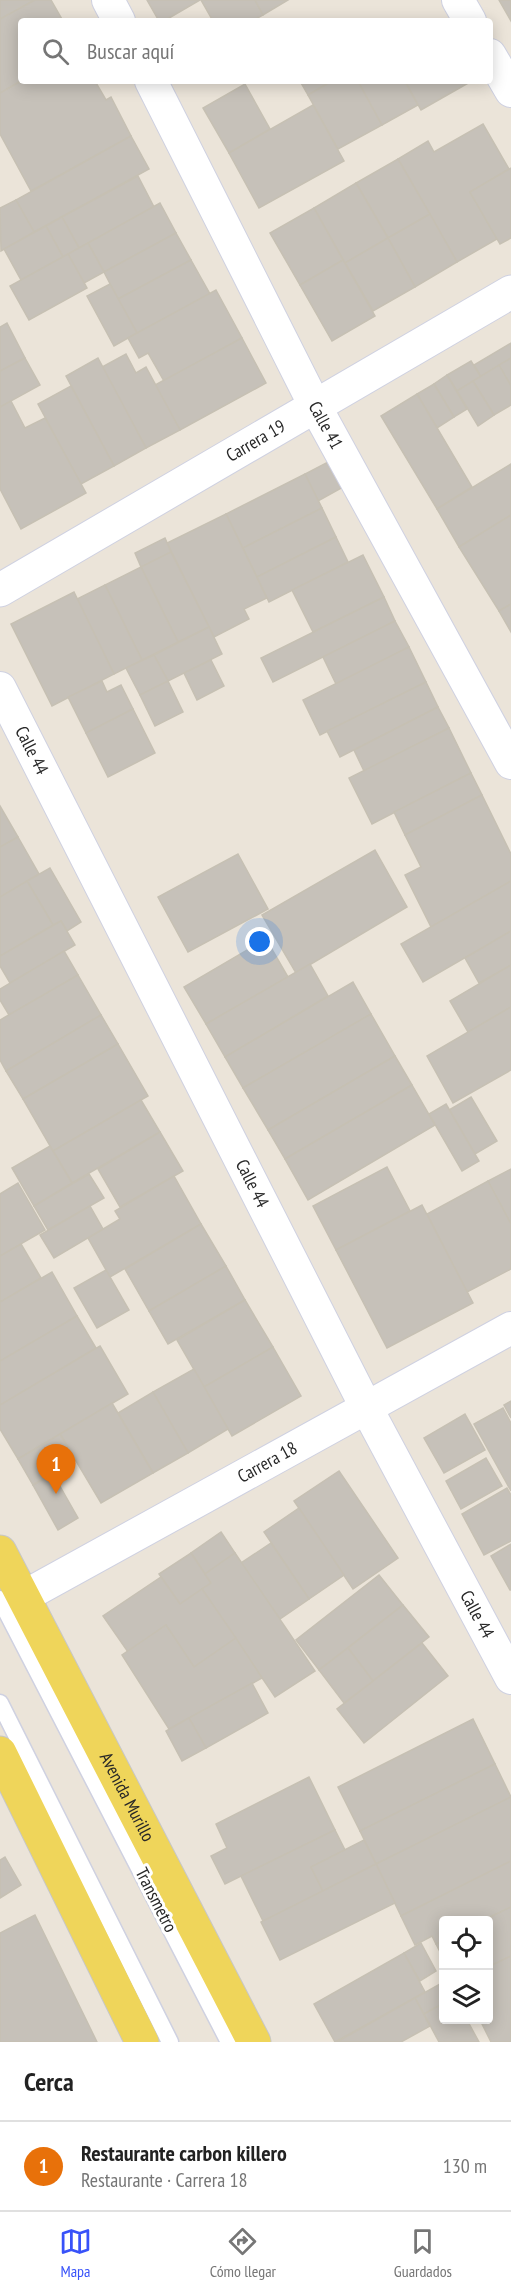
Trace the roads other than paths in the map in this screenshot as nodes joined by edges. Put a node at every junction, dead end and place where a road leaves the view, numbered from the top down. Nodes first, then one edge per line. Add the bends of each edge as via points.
1 (108, 0) edge
2 (458, 0) edge
3 (117, 18) edge
4 (468, 18) edge
5 (493, 60) edge
6 (153, 84) edge
7 (511, 92) edge
8 (511, 292) edge
9 (315, 406) junction
10 (0, 590) edge
11 (0, 688) edge
12 (511, 763) edge
13 (511, 1328) edge
14 (366, 1407) junction
15 (0, 1552) edge
16 (11, 1598) edge
17 (511, 1678) edge
18 (0, 1703) edge
19 (0, 1752) edge
20 (142, 2042) edge
21 (170, 2042) edge
22 (230, 2042) edge
23 (254, 2042) edge

1 - 3 street
2 - 4 street
5 - 7 street
6 - 9 street, Calle 41
8 - 9 street, Carrera 19
9 - 10 street, Carrera 19
9 - 12 street, Calle 41
11 - 14 street, Calle 44
13 - 14 street, Carrera 18
14 - 16 street, Carrera 18
14 - 17 street, Calle 44
15 - 16 main road, Avenida Murillo
16 - 22 lane, Transmetro
16 - 23 main road, Avenida Murillo
18 - 21 lane
19 - 20 main road

